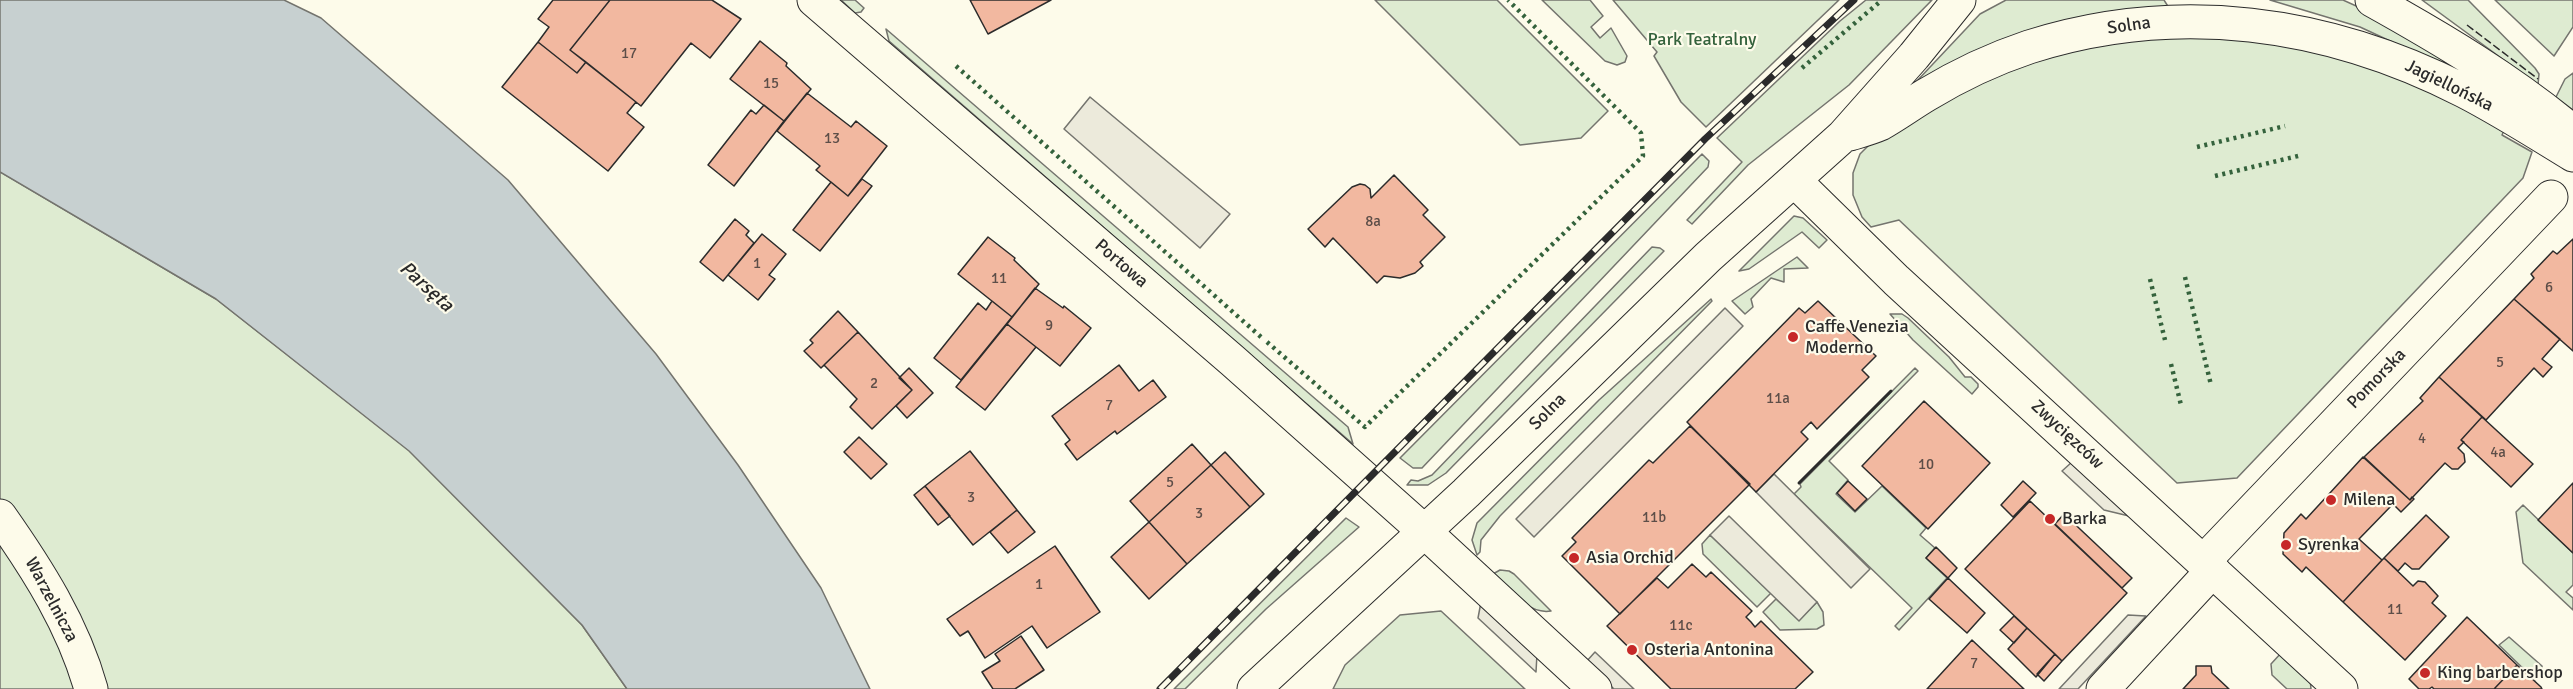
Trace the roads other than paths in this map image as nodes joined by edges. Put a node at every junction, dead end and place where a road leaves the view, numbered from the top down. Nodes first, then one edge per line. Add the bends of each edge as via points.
1 (814, 0) edge
2 (1959, 0) edge
3 (1981, 0) edge
4 (2203, 0) edge
5 (2372, 0) edge
6 (1938, 27) junction
7 (2317, 35) junction
8 (2573, 132) edge
9 (1843, 136) junction
10 (2573, 155) edge
11 (1794, 180) junction
12 (2551, 197) dead end
13 (0, 516) edge
14 (1425, 532) junction
15 (2208, 566) junction
16 (92, 689) edge
17 (1254, 689) edge
18 (1595, 689) edge
19 (2103, 689) edge
20 (2341, 689) edge

1 - 14 street, Portowa via 1215,345
2 - 6 street, Solna
3 - 6 street, Solna
4 - 7 street via 2249,6
5 - 8 street, Jagiellońska via 2438,36
6 - 9 street, Solna
7 - 9 street, Solna via 2259,24 2202,21 2092,31 2029,47 1978,67 1879,124
7 - 10 street, Jagiellońska via 2437,78
9 - 11 street, Solna
11 - 14 street, Solna via 1708,257
11 - 15 street, Zwycięzców via 1896,280
12 - 15 street, Pomorska
13 - 16 street, Warzelnicza via 55,601
14 - 17 street, Solna
14 - 18 street, Portowa
15 - 19 street, Pomorska
15 - 20 street, Zwycięzców

